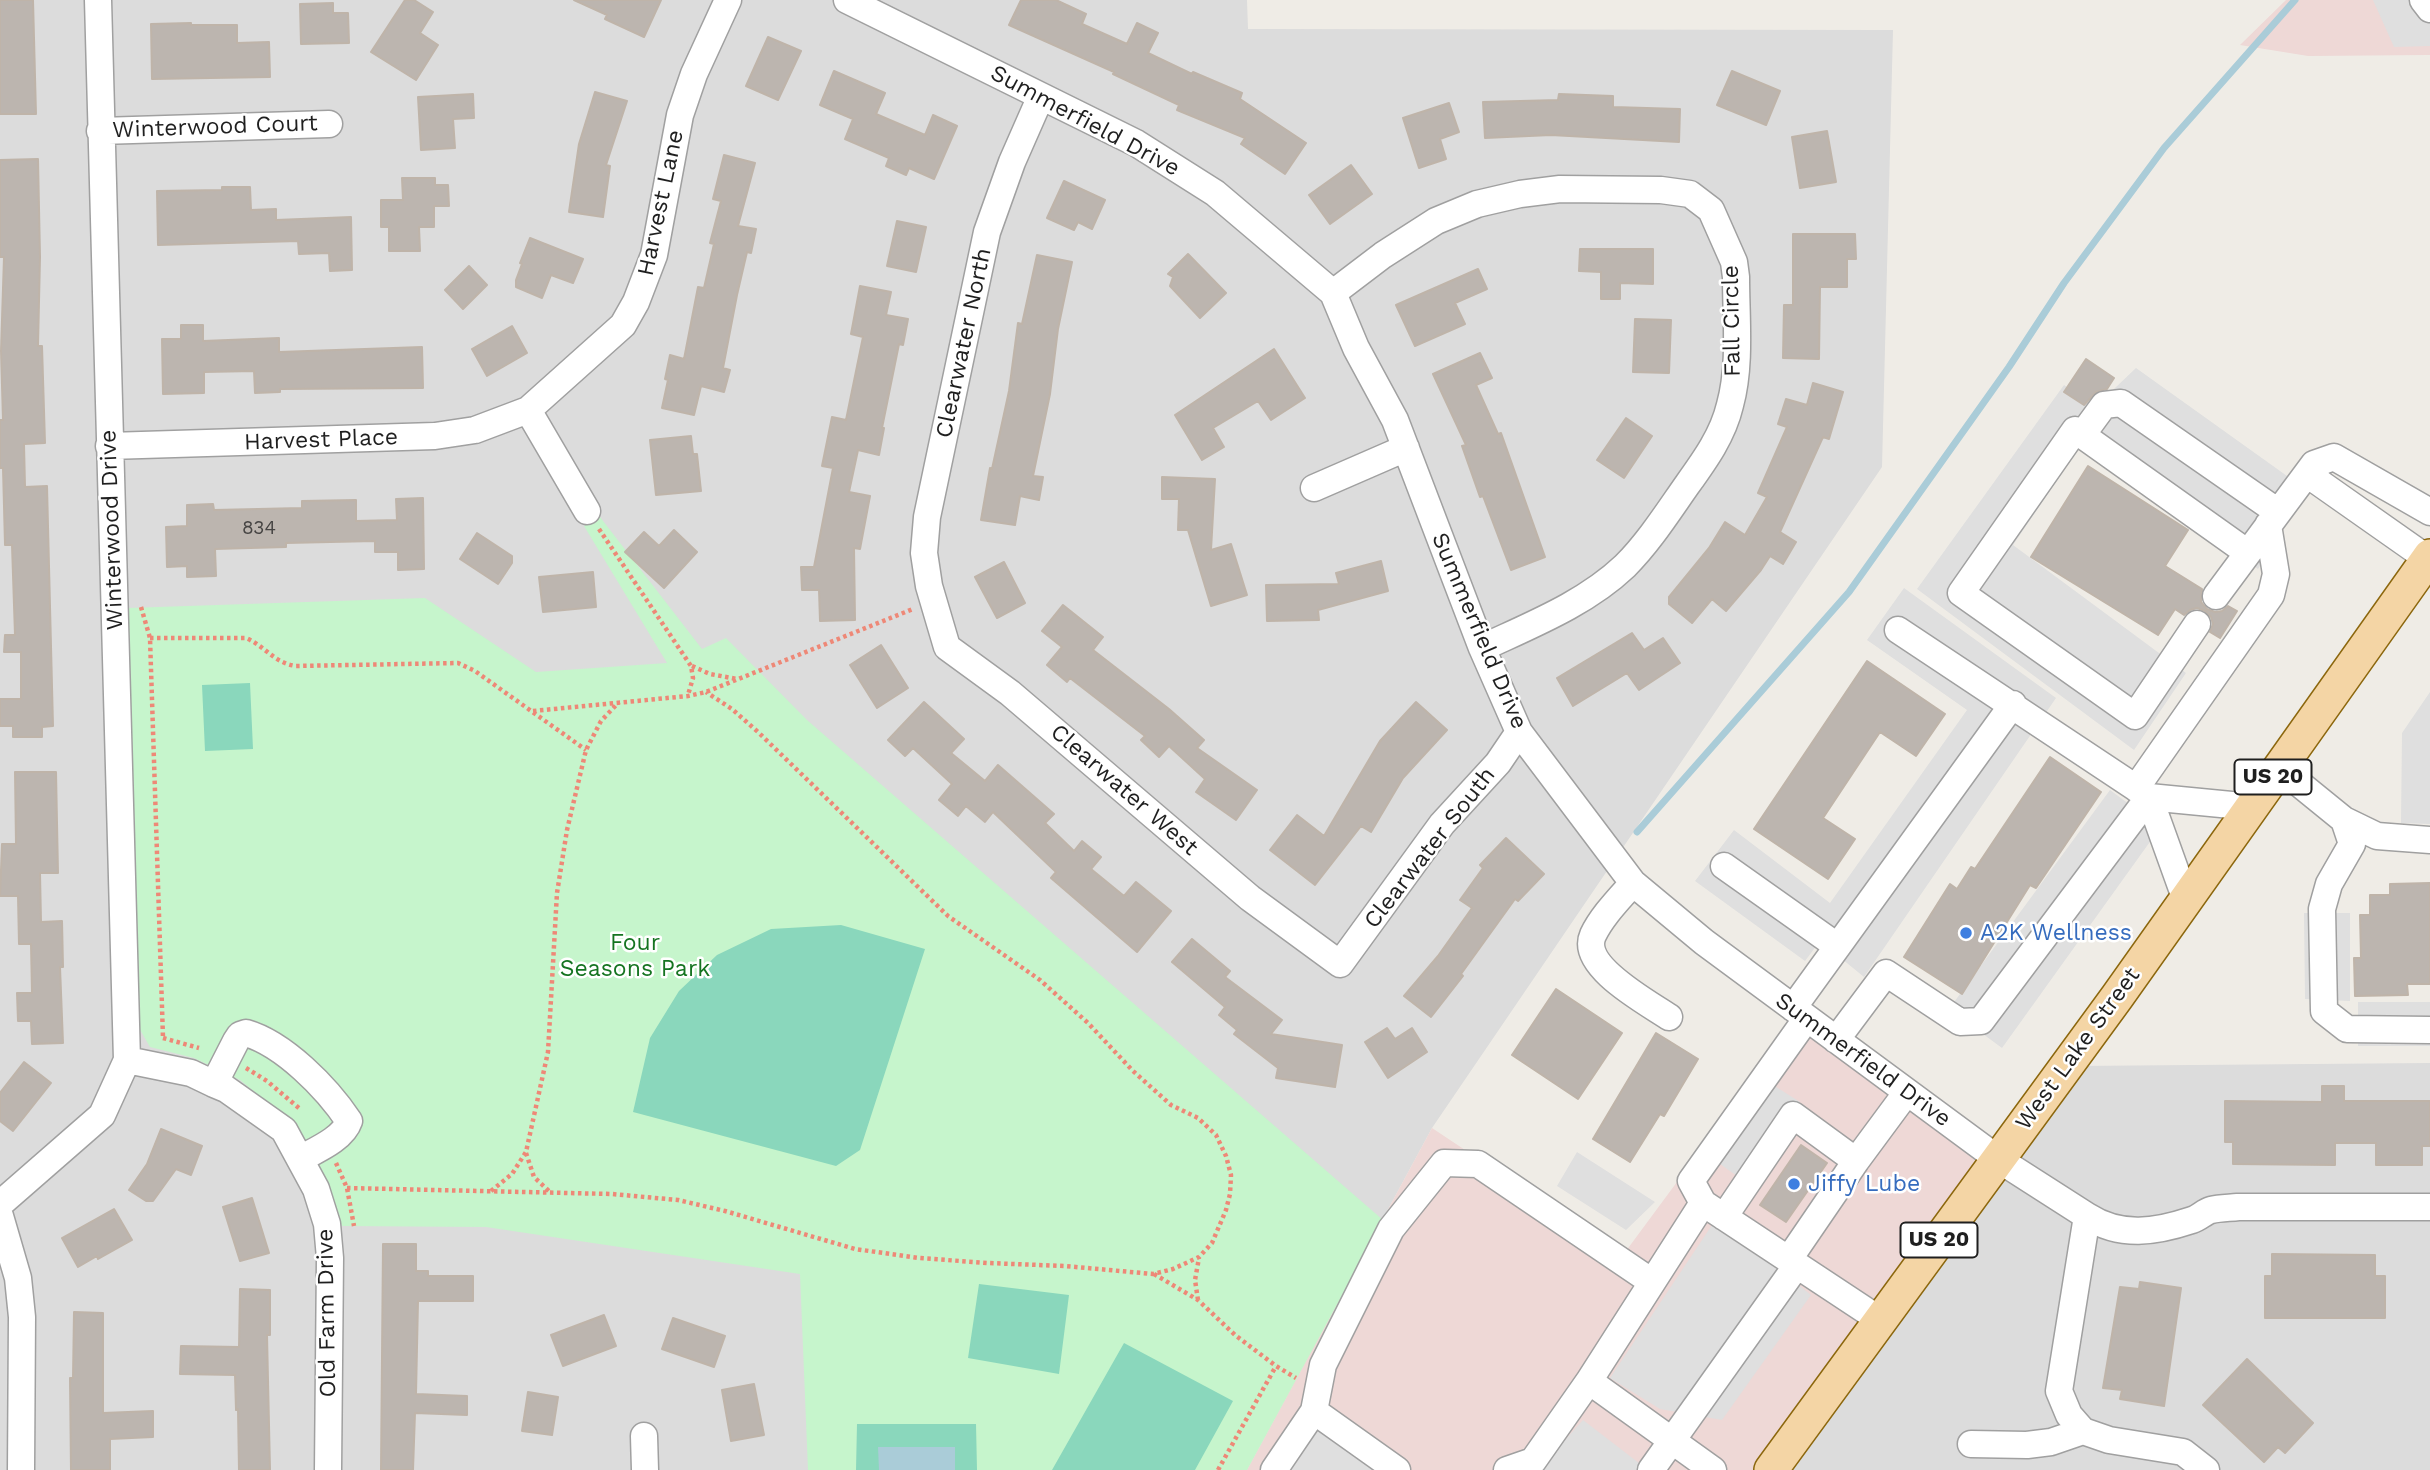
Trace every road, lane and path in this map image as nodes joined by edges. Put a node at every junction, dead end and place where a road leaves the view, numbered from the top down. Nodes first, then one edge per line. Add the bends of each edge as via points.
1 (98, 0) edge
2 (728, 0) edge
3 (847, 0) edge
4 (2423, 0) edge
5 (2430, 9) edge
6 (1041, 96) junction
7 (329, 124) dead end
8 (100, 131) junction
9 (1333, 293) junction
10 (528, 410) junction
11 (2082, 435) junction
12 (109, 446) junction
13 (1406, 448) junction
14 (2314, 464) junction
15 (1314, 488) dead end
16 (587, 511) joint
17 (2430, 512) edge
18 (2274, 519) junction
19 (2248, 553) junction
20 (2429, 558) edge
21 (2216, 596) dead end
22 (932, 599) junction
23 (141, 607) dead end
24 (2197, 624) dead end
25 (1898, 630) dead end
26 (150, 638) junction
27 (1482, 648) junction
28 (691, 666) junction
29 (737, 679) junction
30 (706, 692) junction
31 (688, 696) junction
32 (619, 702) junction
33 (2012, 704) junction
34 (532, 711) junction
35 (2135, 716) junction
36 (1519, 732) junction
37 (2170, 740) junction
38 (586, 750) junction
39 (2280, 768) junction
40 (2143, 792) junction
41 (2252, 807) junction
42 (2344, 820) junction
43 (2430, 840) edge
44 (1724, 866) dead end
45 (1633, 883) junction
46 (2186, 900) junction
47 (1838, 946) junction
48 (1340, 964) joint
49 (1800, 1013) junction
50 (1669, 1017) dead end
51 (2430, 1030) edge
52 (1836, 1040) junction
53 (206, 1051) dead end
54 (127, 1060) junction
55 (238, 1065) dead end
56 (214, 1084) junction
57 (1907, 1092) junction
58 (284, 1096) dead end
59 (526, 1152) junction
60 (334, 1158) dead end
61 (300, 1159) junction
62 (1998, 1159) junction
63 (1856, 1161) junction
64 (347, 1188) junction
65 (491, 1191) junction
66 (551, 1193) junction
67 (0, 1204) edge
68 (2430, 1207) edge
69 (1714, 1210) junction
70 (0, 1216) edge
71 (2087, 1216) junction
72 (354, 1226) dead end
73 (1199, 1257) junction
74 (1793, 1262) junction
75 (1153, 1274) junction
76 (1651, 1282) junction
77 (1198, 1300) junction
78 (1880, 1320) junction
79 (1276, 1366) junction
80 (1300, 1380) dead end
81 (1589, 1381) junction
82 (1314, 1411) junction
83 (2076, 1423) junction
84 (644, 1436) dead end
85 (1672, 1440) junction
86 (1971, 1444) dead end
87 (20, 1470) edge
88 (328, 1470) edge
89 (645, 1470) edge
90 (1218, 1470) edge
91 (1274, 1470) edge
92 (1396, 1470) edge
93 (1507, 1470) edge
94 (1651, 1470) edge
95 (1713, 1470) edge
96 (1771, 1470) edge
97 (2206, 1470) edge

1 - 8 street, Winterwood Drive
2 - 10 street, Harvest Lane via 680,115 654,255 636,302 622,325
3 - 6 street, Summerfield Drive
4 - 5 street
6 - 9 street, Summerfield Drive via 1136,143 1215,193
6 - 22 street, Clearwater North via 987,232 926,517 923,552
7 - 8 street, Winterwood Court
8 - 12 street, Winterwood Drive
9 - 13 street, Summerfield Drive
9 - 27 street, Fall Circle via 1436,221 1477,204 1540,190 1690,194 1711,209 1734,261 1735,378 1726,420 1708,455 1625,565 1553,615
10 - 12 street, Harvest Place via 475,430 435,436
10 - 16 street
11 - 18 street via 2104,405 2121,403
11 - 19 street
11 - 35 street via 2075,430 1961,593
12 - 54 street, Winterwood Drive
13 - 15 street
13 - 27 street, Summerfield Drive
14 - 17 street via 2334,457
14 - 18 street
14 - 20 street via 2317,481
16 - 28 path
18 - 19 street
18 - 37 street via 2272,595
19 - 21 street
20 - 39 main road, West Lake Street / US 20
22 - 29 path
22 - 48 street, Clearwater West via 947,647 1010,693 1250,898
23 - 26 path
24 - 35 street
25 - 33 street
26 - 34 path via 246,638 283,664 296,666 458,663
26 - 53 path via 163,1038
27 - 36 street, Summerfield Drive
28 - 29 path
28 - 31 path
29 - 30 path
30 - 31 path
30 - 73 path via 758,732 948,916 1040,980 1171,1105 1198,1118 1216,1135 1231,1175 1230,1195 1212,1243
31 - 32 path
32 - 34 path
32 - 38 path via 601,721
33 - 40 street
33 - 47 street
34 - 38 path
35 - 37 street
36 - 45 street, Summerfield Drive
36 - 48 street, Clearwater South via 1442,824
37 - 40 street
38 - 59 path via 557,893 548,1052
39 - 41 main road, West Lake Street / US 20
39 - 42 street
40 - 41 street
40 - 46 street
40 - 52 street via 1981,1021 1960,1022 1886,973
41 - 46 main road, West Lake Street / US 20
42 - 43 street via 2377,836
42 - 51 street via 2352,844 2329,884 2322,909 2324,1011 2347,1029
44 - 47 street
45 - 49 street, Summerfield Drive
45 - 50 street via 1593,936 1592,954 1600,968
46 - 62 main road, West Lake Street / US 20
47 - 49 street
49 - 52 street, Summerfield Drive
49 - 69 street via 1691,1181
52 - 57 street, Summerfield Drive
54 - 56 street, Old Farm Drive via 191,1073
54 - 67 street via 102,1115
55 - 58 path
56 - 61 street, Old Farm Drive via 284,1130
56 - 61 street via 236,1041 246,1032 295,1062 348,1121 338,1136
57 - 62 street, Summerfield Drive
57 - 63 street
59 - 65 path via 512,1174
59 - 66 path via 534,1177
60 - 64 path
61 - 88 street, Old Farm Drive via 327,1224
62 - 71 street, Summerfield Drive
62 - 78 main road, West Lake Street / US 20
63 - 69 street via 1793,1115
63 - 74 street
64 - 65 path
64 - 72 path
65 - 66 path
66 - 75 path via 678,1200 855,1249 919,1258
68 - 71 street, Summerfield Drive via 2238,1207 2210,1210 2195,1220 2151,1231 2121,1231
69 - 74 street
69 - 76 street
70 - 87 street via 18,1278 22,1317
71 - 83 street via 2059,1391
73 - 75 path
73 - 77 path
74 - 78 street
74 - 85 street
75 - 77 path
76 - 81 street
76 - 82 street via 1478,1164 1444,1163 1391,1229 1324,1365
77 - 79 path
78 - 96 main road, West Lake Street / US 20
79 - 80 path
79 - 90 path
81 - 85 street
81 - 93 street via 1533,1461
82 - 91 street
82 - 92 street
83 - 86 street via 2051,1442
83 - 97 street via 2109,1440 2183,1452
84 - 89 street
85 - 94 street
85 - 95 street

